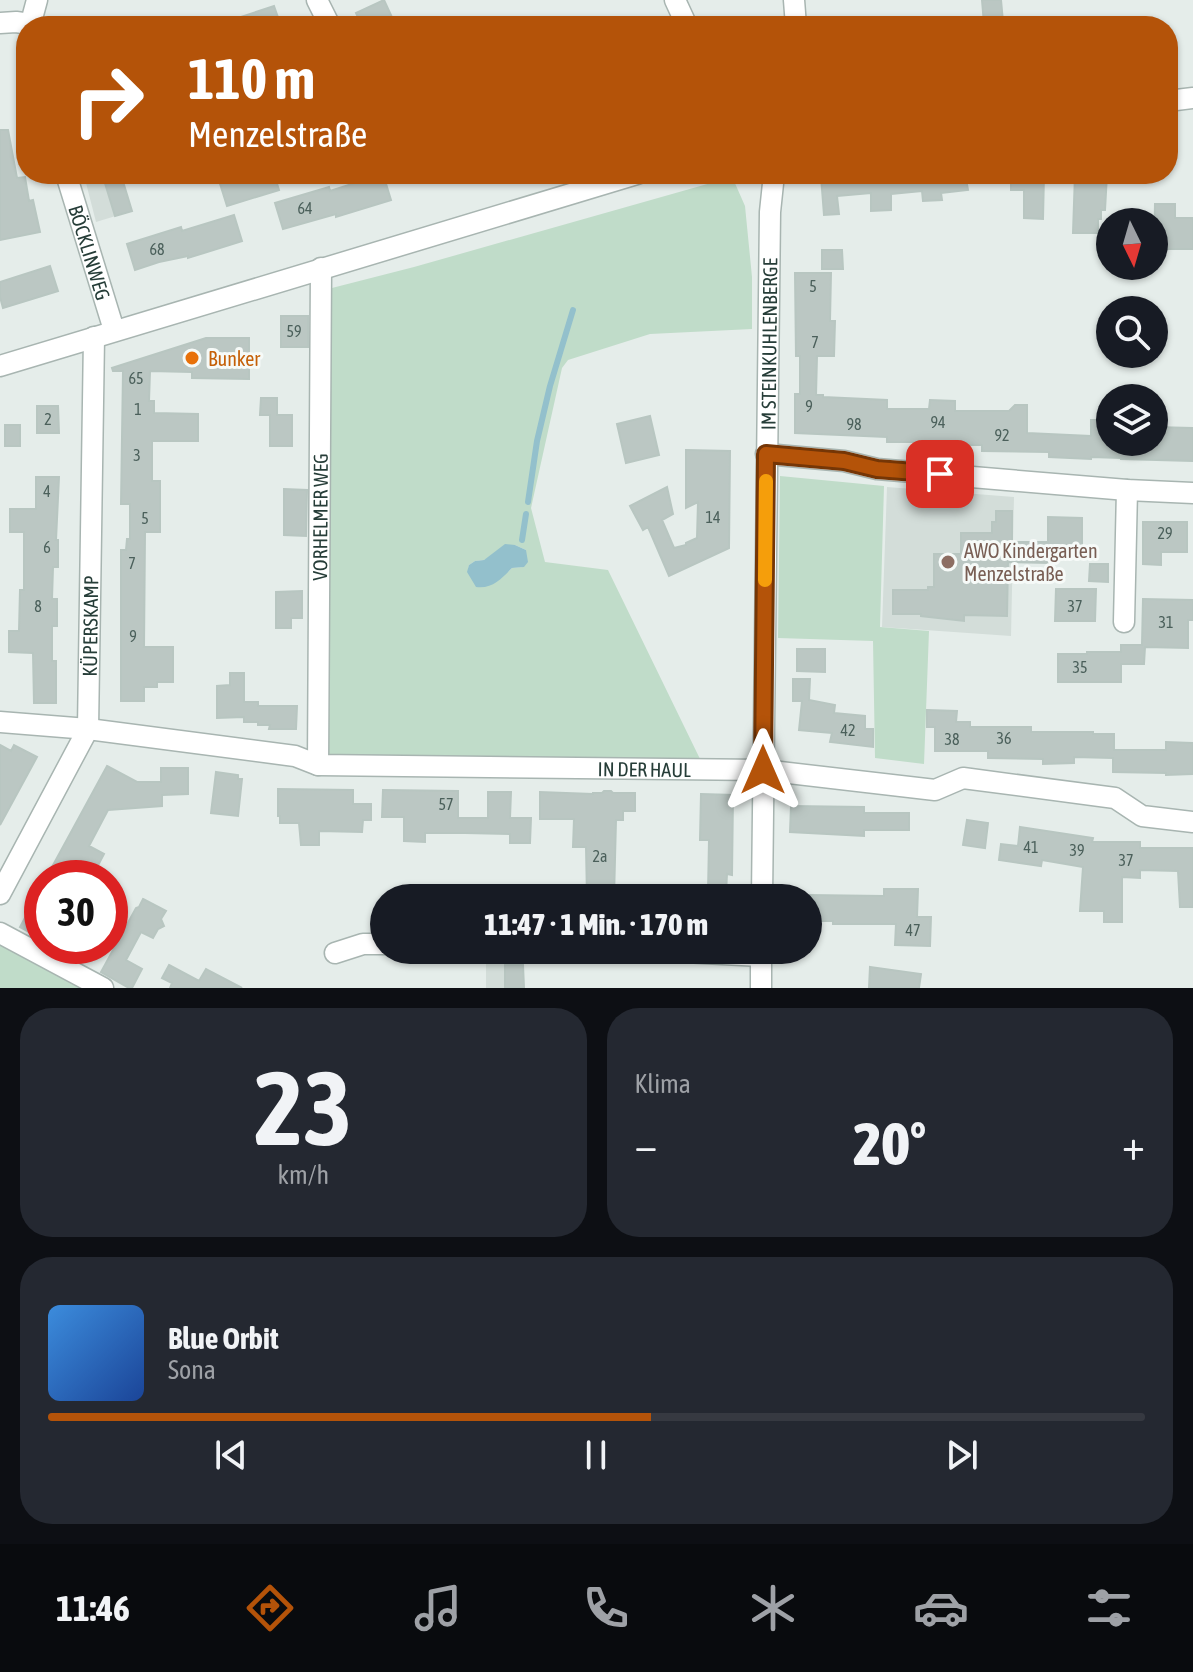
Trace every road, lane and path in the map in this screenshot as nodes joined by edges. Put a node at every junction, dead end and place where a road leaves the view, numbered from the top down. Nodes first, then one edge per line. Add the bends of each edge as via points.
1 (69, 184) edge
2 (603, 184) edge
3 (773, 184) edge
4 (321, 268) junction
5 (114, 330) junction
6 (94, 337) junction
7 (0, 366) edge
8 (766, 454) junction
9 (1127, 490) junction
10 (1193, 493) edge
11 (1124, 622) dead end
12 (0, 722) edge
13 (88, 729) junction
14 (318, 765) junction
15 (763, 770) junction
16 (1193, 822) edge
17 (762, 884) edge
18 (0, 894) edge
19 (0, 933) edge
20 (370, 944) edge
21 (335, 953) dead end
22 (761, 964) edge
23 (103, 988) edge
24 (761, 988) edge

1 - 5 street, BÖCKLINWEG
2 - 4 street
3 - 8 street, IM STEINKUHLENBERGE
4 - 5 street
4 - 14 street, VORHELMER WEG
5 - 6 street
6 - 7 street
6 - 13 street, KÜPERSKAMP
8 - 9 street
8 - 15 street, IM STEINKUHLENBERGE
9 - 10 street
9 - 11 street
12 - 13 street, IN DER HAUL
13 - 14 street, IN DER HAUL via 295,756
13 - 18 street, KÜPERSKAMP
14 - 15 street, IN DER HAUL
15 - 16 street, IN DER HAUL via 935,790 963,778 1115,798 1142,816
15 - 17 street, IM STEINKUHLENBERGE
19 - 23 street
20 - 21 street
22 - 24 street

